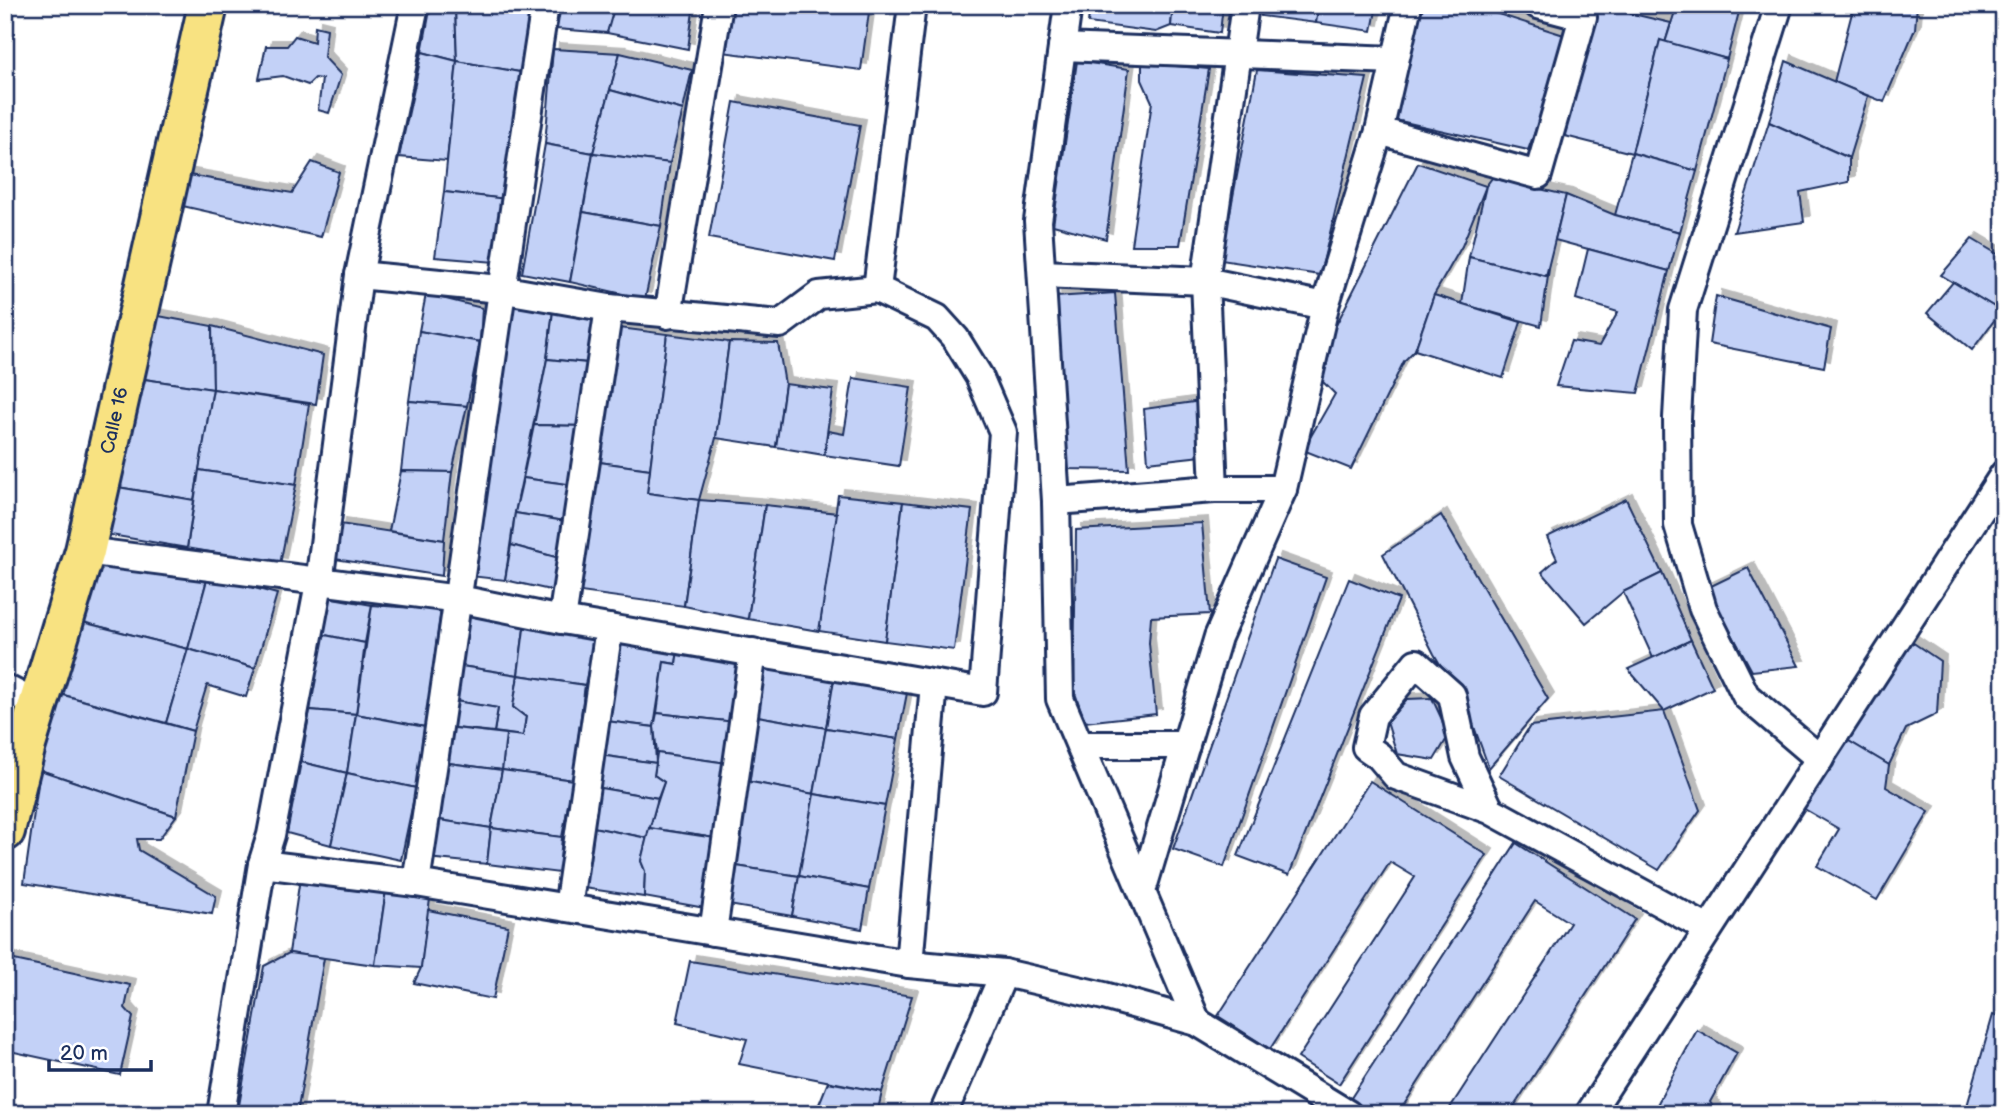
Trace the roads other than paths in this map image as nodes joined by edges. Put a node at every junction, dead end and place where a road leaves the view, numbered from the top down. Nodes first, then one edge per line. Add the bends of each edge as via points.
1 (208, 5) edge
2 (415, 5) edge
3 (545, 5) edge
4 (719, 5) edge
5 (912, 5) edge
6 (1068, 5) edge
7 (1245, 5) edge
8 (1408, 5) edge
9 (1538, 5) edge
10 (1779, 5) edge
11 (1062, 47) junction
12 (1238, 55) junction
13 (1395, 60) junction
14 (1379, 131) junction
15 (1042, 274) junction
16 (359, 275) junction
17 (1205, 281) junction
18 (500, 289) junction
19 (877, 289) junction
20 (1325, 306) junction
21 (609, 308) junction
22 (668, 315) junction
23 (2004, 474) edge
24 (1214, 489) junction
25 (1283, 489) junction
26 (1056, 501) junction
27 (85, 551) junction
28 (319, 583) junction
29 (459, 599) junction
30 (562, 620) junction
31 (609, 628) junction
32 (753, 652) junction
33 (934, 684) junction
34 (5, 688) edge
35 (40, 706) junction
36 (26, 745) junction
37 (1080, 745) junction
38 (1186, 745) junction
39 (1820, 759) junction
40 (5, 781) edge
41 (1490, 810) junction
42 (5, 831) edge
43 (262, 864) junction
44 (416, 883) junction
45 (1142, 891) junction
46 (568, 908) junction
47 (1708, 929) junction
48 (713, 932) junction
49 (909, 964) junction
50 (1004, 973) junction
51 (1197, 1022) junction
52 (222, 1114) edge
53 (943, 1114) edge
54 (1348, 1114) edge
55 (1589, 1114) edge

1 - 27 main road, Calle 16
2 - 16 street
3 - 18 street
4 - 22 street
5 - 19 street
6 - 11 street
7 - 12 street
8 - 13 street
9 - 14 street via 1583,17 1538,175
10 - 39 street via 1683,310 1678,525 1703,609 1746,696
11 - 12 street
11 - 15 street via 1038,221
12 - 13 street
12 - 17 street
13 - 14 street
14 - 20 street
15 - 17 street
15 - 26 street
16 - 18 street
16 - 28 street
17 - 20 street
17 - 24 street
18 - 21 street
18 - 29 street
19 - 22 street via 819,295 780,324
19 - 33 street via 937,318 950,332 979,376 1003,432 983,692
20 - 25 street
21 - 22 street
21 - 30 street
23 - 39 street
24 - 25 street
24 - 26 street
25 - 38 street via 1219,637
26 - 37 street via 1060,699
27 - 28 street
27 - 35 main road, Calle 16
28 - 29 street
28 - 43 street
29 - 30 street
29 - 44 street
30 - 31 street
31 - 32 street
31 - 46 street
32 - 33 street
32 - 48 street
33 - 49 street
34 - 35 street
35 - 36 main road, Calle 16
36 - 40 street
36 - 42 main road, Calle 16
37 - 38 street
37 - 45 street
38 - 45 street
39 - 47 street
41 - 41 street via 1396,776 1366,747 1373,716 1416,663 1451,695 1465,757
41 - 47 street
43 - 44 street
43 - 52 street
44 - 46 street
45 - 51 street
46 - 48 street
47 - 55 street
48 - 49 street
49 - 50 street
50 - 51 street
50 - 53 street
51 - 54 street

